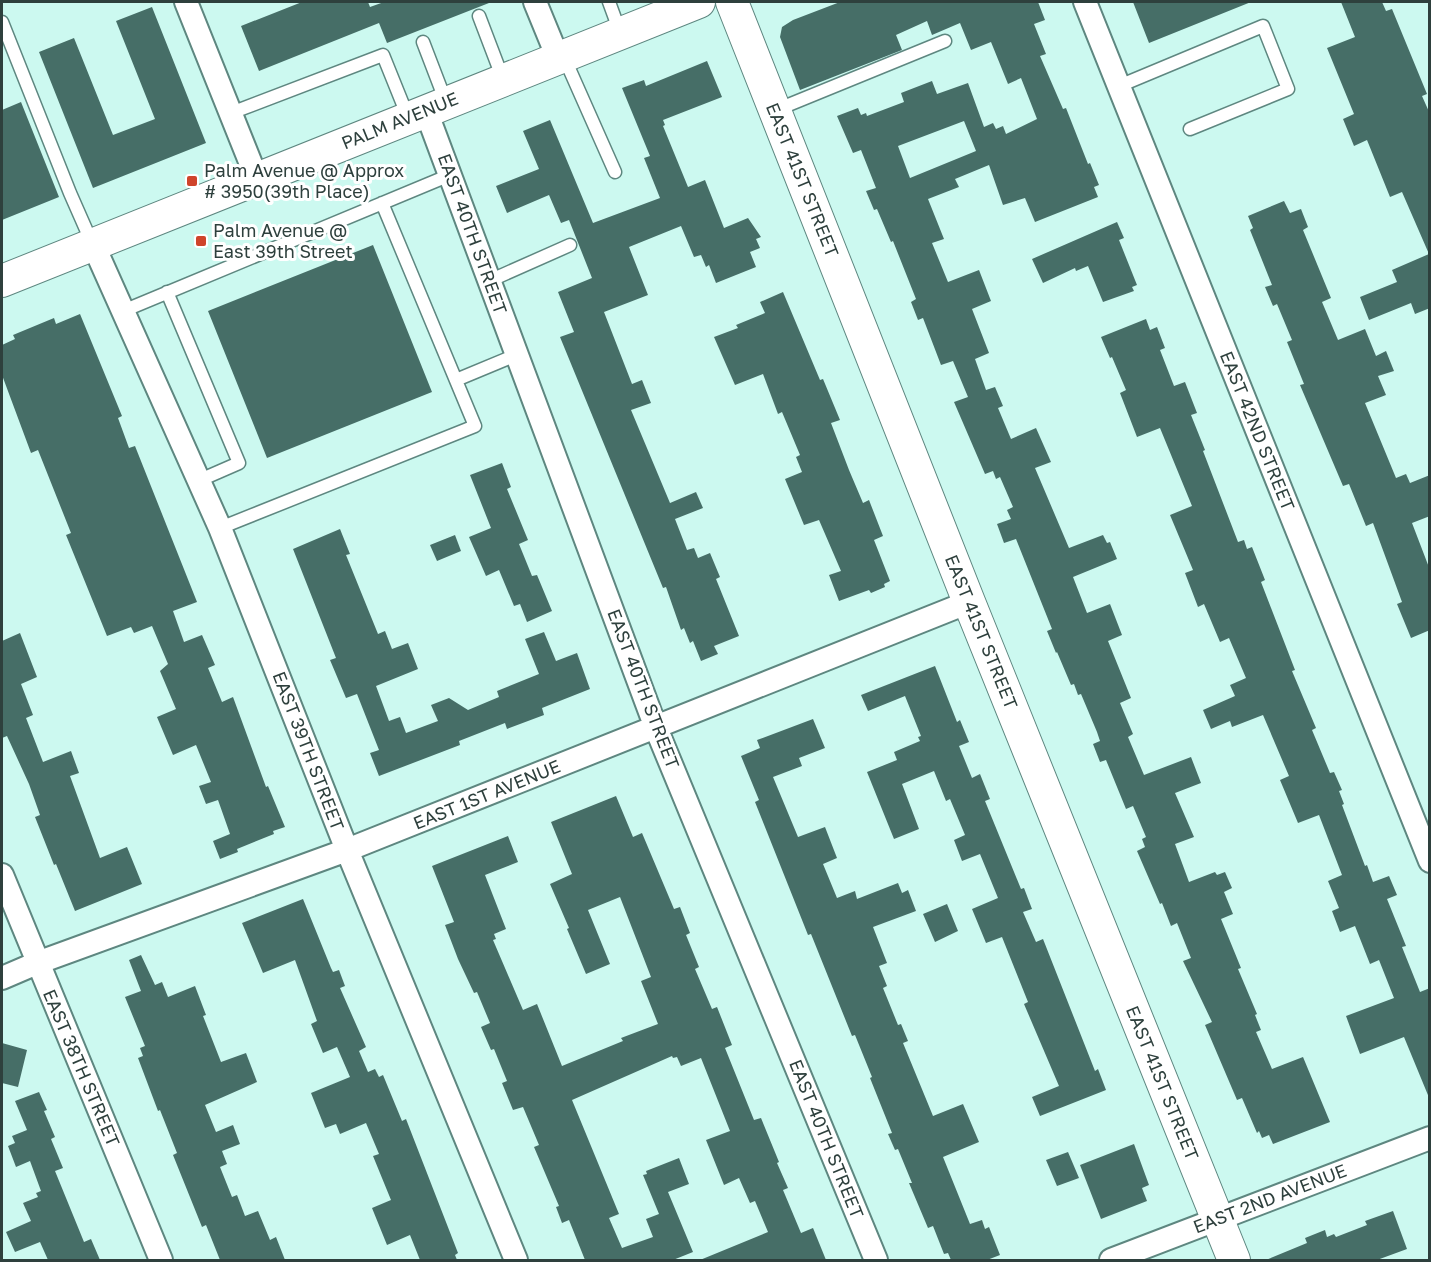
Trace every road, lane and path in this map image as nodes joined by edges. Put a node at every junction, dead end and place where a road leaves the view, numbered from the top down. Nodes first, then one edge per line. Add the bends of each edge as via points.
1 (186, 2) edge
2 (535, 2) edge
3 (609, 2) edge
4 (699, 2) edge
5 (732, 2) edge
6 (1085, 2) edge
7 (479, 16) dead end
8 (2, 22) edge
9 (620, 33) junction
10 (5, 39) edge
11 (423, 42) dead end
12 (945, 42) dead end
13 (561, 57) junction
14 (503, 80) junction
15 (1119, 86) junction
16 (775, 110) junction
17 (427, 111) junction
18 (231, 113) junction
19 (1190, 129) dead end
20 (615, 172) dead end
21 (450, 175) junction
22 (257, 179) junction
23 (382, 203) junction
24 (93, 244) junction
25 (570, 245) dead end
26 (2, 281) edge
27 (489, 281) junction
28 (167, 292) junction
29 (123, 311) junction
30 (516, 355) junction
31 (456, 380) junction
32 (200, 480) junction
33 (220, 528) junction
34 (969, 602) junction
35 (656, 728) junction
36 (347, 850) junction
37 (1430, 861) edge
38 (2, 875) edge
39 (37, 963) junction
40 (2, 978) edge
41 (1430, 1138) edge
42 (1216, 1219) junction
43 (161, 1260) edge
44 (516, 1260) edge
45 (876, 1260) edge
46 (1111, 1260) edge
47 (1234, 1260) edge

1 - 18 street
2 - 13 street
3 - 9 lane
4 - 9 street, PALM AVENUE
5 - 16 street, EAST 41ST STREET
6 - 15 street, EAST 42ND STREET
7 - 14 lane
8 - 10 lane
9 - 13 street, PALM AVENUE
10 - 24 lane
11 - 17 lane
12 - 16 lane
13 - 14 street, PALM AVENUE
13 - 20 lane
14 - 17 street, PALM AVENUE
15 - 19 lane via 1263,26 1288,89
15 - 37 street, EAST 42ND STREET
16 - 34 street, EAST 41ST STREET
17 - 18 lane via 383,55
17 - 21 street, EAST 40TH STREET
17 - 22 street, PALM AVENUE
18 - 22 street
21 - 23 lane
21 - 27 street, EAST 40TH STREET
22 - 24 street, PALM AVENUE
23 - 28 lane
23 - 31 lane
24 - 26 street, PALM AVENUE
24 - 29 street, EAST 39TH STREET
25 - 27 lane
27 - 30 street, EAST 40TH STREET
28 - 29 lane
28 - 32 lane via 239,463
29 - 32 street, EAST 39TH STREET
30 - 31 lane
30 - 35 street, EAST 40TH STREET
31 - 33 lane via 475,426
32 - 33 street, EAST 39TH STREET
33 - 36 street, EAST 39TH STREET
34 - 35 street, EAST 1ST AVENUE
34 - 42 street, EAST 41ST STREET
35 - 36 street, EAST 1ST AVENUE
35 - 45 street, EAST 40TH STREET
36 - 39 street, EAST 1ST AVENUE
36 - 44 street, EAST 39TH STREET
38 - 39 street, EAST 38TH STREET
39 - 40 street, EAST 1ST AVENUE
39 - 43 street, EAST 38TH STREET
41 - 42 street, EAST 2ND AVENUE
42 - 46 street, EAST 2ND AVENUE
42 - 47 street, EAST 41ST STREET

